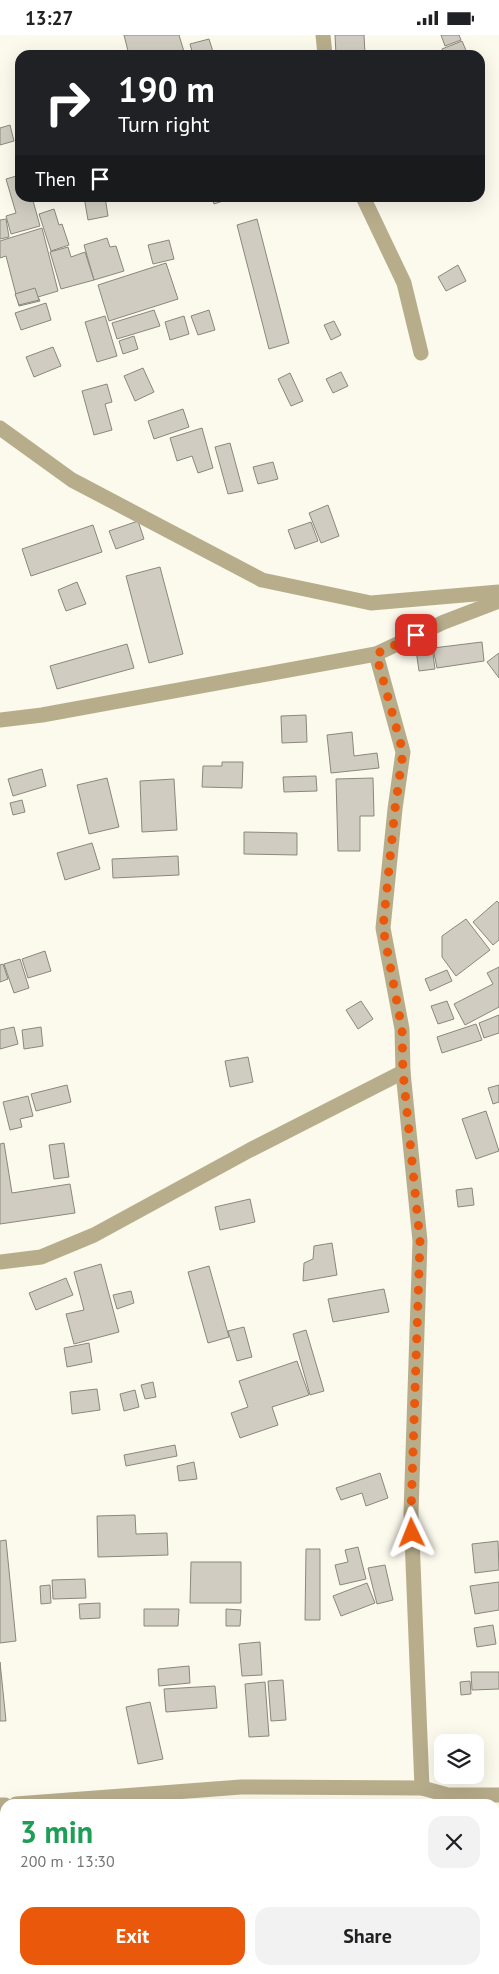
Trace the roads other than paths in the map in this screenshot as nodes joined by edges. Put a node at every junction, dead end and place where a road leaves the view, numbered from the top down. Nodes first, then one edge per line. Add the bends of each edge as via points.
1 (323, 35) edge
2 (324, 50) edge
3 (365, 202) edge
4 (421, 353) dead end
5 (0, 428) edge
6 (499, 591) edge
7 (499, 601) edge
8 (376, 654) junction
9 (0, 720) edge
10 (403, 1072) junction
11 (0, 1262) edge
12 (422, 1788) junction
13 (499, 1795) edge
14 (82, 1799) edge
15 (449, 1799) edge

1 - 2 street
3 - 4 street via 404,283
5 - 6 street via 72,480 262,580 371,603
7 - 8 street
8 - 9 street
8 - 10 street via 403,752 383,928 402,1029
10 - 11 street via 94,1235 41,1257
10 - 12 street via 420,1241 411,1513
12 - 14 street via 241,1787
12 - 15 street
13 - 15 street

